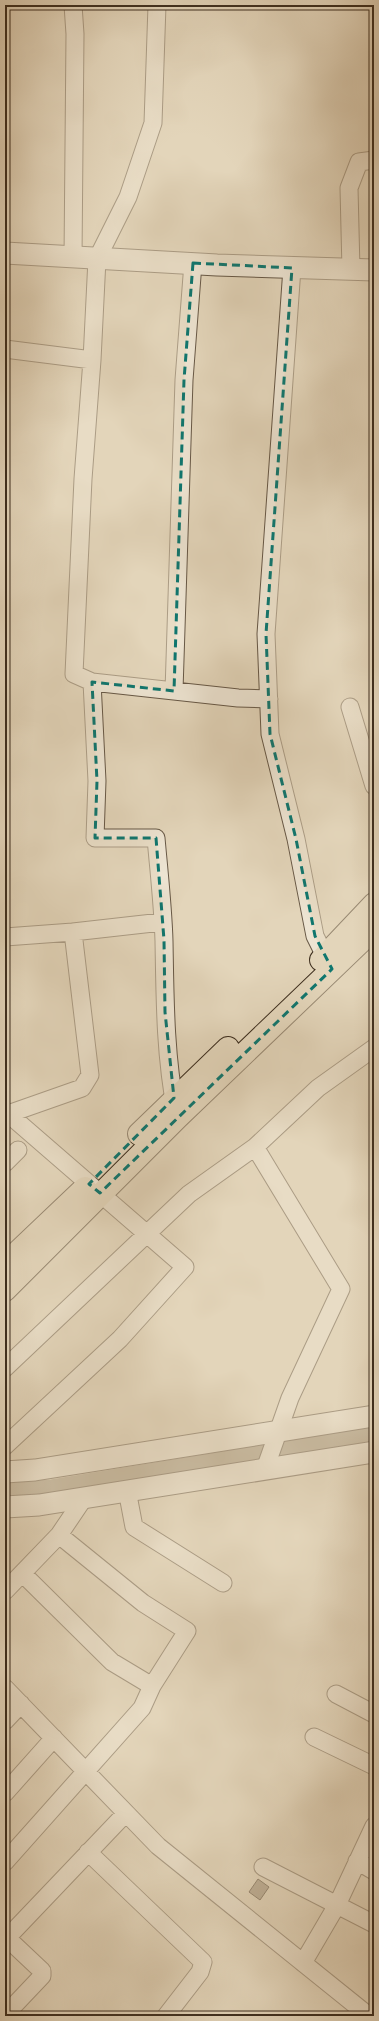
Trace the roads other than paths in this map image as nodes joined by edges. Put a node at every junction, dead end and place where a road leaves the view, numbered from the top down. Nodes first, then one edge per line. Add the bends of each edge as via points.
1 (73, 5) edge
2 (157, 5) edge
3 (374, 160) edge
4 (5, 253) edge
5 (73, 258) junction
6 (96, 259) junction
7 (193, 263) junction
8 (292, 268) junction
9 (351, 270) junction
10 (374, 270) edge
11 (5, 349) edge
12 (92, 360) junction
13 (92, 682) junction
14 (174, 691) junction
15 (269, 699) junction
16 (350, 707) dead end
17 (374, 786) edge
18 (374, 904) edge
19 (162, 922) junction
20 (374, 929) edge
21 (73, 932) junction
22 (5, 937) edge
23 (328, 963) junction
24 (374, 1048) edge
25 (176, 1107) junction
26 (7, 1113) edge
27 (255, 1147) junction
28 (18, 1150) dead end
29 (5, 1163) edge
30 (94, 1189) junction
31 (146, 1234) junction
32 (5, 1264) edge
33 (5, 1290) edge
34 (5, 1368) edge
35 (374, 1416) edge
36 (279, 1431) junction
37 (5, 1446) edge
38 (374, 1452) edge
39 (265, 1469) junction
40 (5, 1472) edge
41 (127, 1490) junction
42 (84, 1498) junction
43 (5, 1507) edge
44 (59, 1536) junction
45 (23, 1574) junction
46 (223, 1583) dead end
47 (5, 1591) edge
48 (152, 1686) junction
49 (5, 1688) edge
50 (336, 1694) dead end
51 (21, 1704) junction
52 (374, 1714) edge
53 (5, 1721) edge
54 (314, 1737) dead end
55 (54, 1738) junction
56 (374, 1766) edge
57 (86, 1772) junction
58 (5, 1793) edge
59 (126, 1812) junction
60 (374, 1826) edge
61 (88, 1852) junction
62 (357, 1861) junction
63 (5, 1862) edge
64 (263, 1867) dead end
65 (374, 1870) edge
66 (337, 1905) junction
67 (374, 1924) edge
68 (6, 1939) edge
69 (303, 1963) junction
70 (5, 2015) edge
71 (166, 2016) edge
72 (369, 2016) edge

1 - 5 street
2 - 6 street via 153,123 128,197
3 - 9 street via 359,162 349,188
4 - 5 street
5 - 6 street
6 - 7 street
6 - 12 street
7 - 8 street
7 - 14 street via 184,380
8 - 9 street
8 - 15 street via 266,634
9 - 10 street
11 - 12 street
12 - 13 street via 83,479 74,674
13 - 14 street
13 - 19 street via 97,781 95,838 156,838
14 - 15 street
15 - 23 street via 270,734 296,839 314,936
16 - 17 street
18 - 23 main road
19 - 21 street
19 - 25 street via 165,1012
20 - 23 main road
21 - 22 street
21 - 26 street via 90,1075 82,1088
23 - 25 main road
24 - 27 street via 318,1088
25 - 30 main road
26 - 30 street
27 - 31 street via 189,1194
27 - 36 street via 341,1288 290,1398
28 - 29 street
30 - 31 street
30 - 32 main road
30 - 33 main road
31 - 34 street
31 - 37 street via 185,1267 120,1339
35 - 36 street
36 - 39 street
36 - 40 street via 35,1470
38 - 39 street
39 - 41 street
41 - 42 street
41 - 46 street via 134,1527
42 - 43 street
42 - 44 street
44 - 45 street
44 - 48 street via 143,1603 187,1631
45 - 47 street
45 - 48 street via 112,1662
48 - 57 street via 142,1708
49 - 51 street
50 - 52 street
51 - 53 street
51 - 55 street
54 - 56 street
55 - 57 street
55 - 58 street
57 - 59 street
57 - 63 street
59 - 61 street
59 - 69 street via 158,1846
60 - 62 street
61 - 68 street
61 - 71 street via 203,1962 200,1972
62 - 65 street
62 - 66 street
64 - 66 street
66 - 67 street
66 - 69 street
68 - 70 street via 42,1971 42,1976
69 - 72 street

